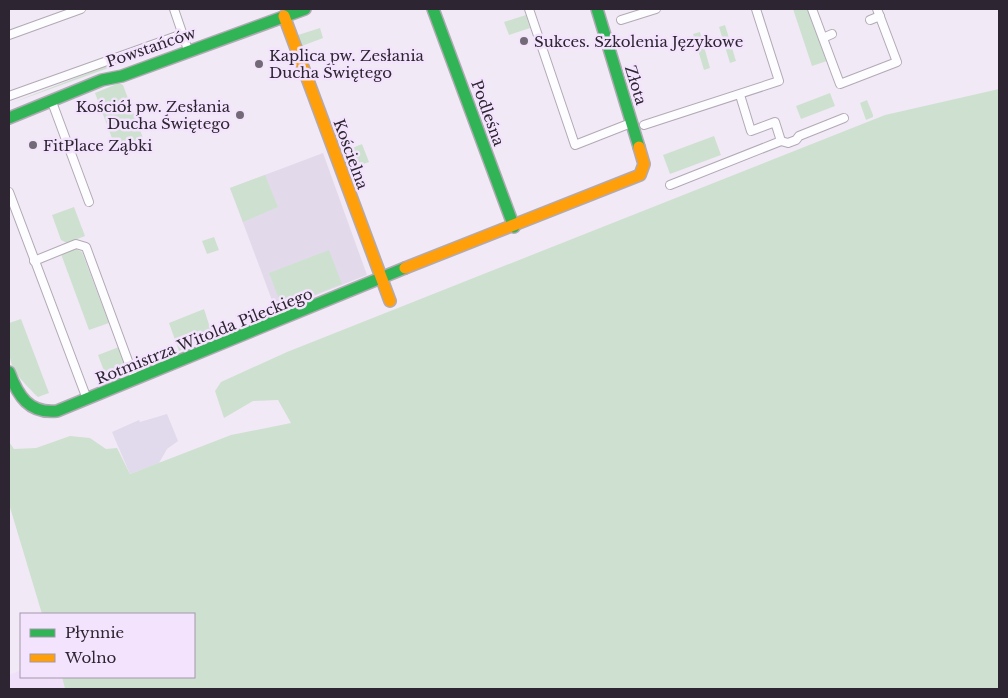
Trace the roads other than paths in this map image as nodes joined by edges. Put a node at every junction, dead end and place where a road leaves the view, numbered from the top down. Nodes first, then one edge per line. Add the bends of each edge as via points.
1 (81, 9) edge
2 (174, 9) edge
3 (305, 9) edge
4 (434, 9) edge
5 (529, 9) edge
6 (597, 9) edge
7 (656, 9) edge
8 (756, 9) edge
9 (812, 9) edge
10 (879, 12) edge
11 (284, 16) junction
12 (621, 20) dead end
13 (870, 20) dead end
14 (832, 34) dead end
15 (9, 35) edge
16 (177, 36) dead end
17 (823, 38) junction
18 (188, 50) junction
19 (740, 94) junction
20 (9, 96) edge
21 (52, 102) junction
22 (9, 118) edge
23 (844, 118) dead end
24 (631, 123) junction
25 (644, 125) dead end
26 (782, 142) junction
27 (643, 171) joint
28 (670, 185) dead end
29 (9, 192) edge
30 (89, 202) dead end
31 (514, 227) junction
32 (34, 261) junction
33 (382, 280) junction
34 (390, 301) dead end
35 (9, 372) edge
36 (135, 380) junction
37 (87, 399) junction

1 - 15 street
2 - 18 street
3 - 11 street, Powstańców
4 - 31 street, Podleśna
5 - 24 street via 575,145
6 - 24 street, Złota
7 - 12 street
8 - 19 street via 778,81
9 - 17 street
10 - 13 street
10 - 17 street via 897,62 840,84
11 - 18 street, Powstańców
11 - 33 street, Kościelna
14 - 17 street
16 - 20 street
18 - 21 street, Powstańców via 133,72 77,89
19 - 25 street
19 - 26 street via 751,131 775,122
21 - 22 street, Powstańców
21 - 30 street
23 - 26 street via 796,140
24 - 27 street, Złota via 644,164
26 - 28 street
27 - 31 street, Rotmistrza Witolda Pileckiego via 638,176
29 - 32 street
31 - 33 street, Rotmistrza Witolda Pileckiego
32 - 36 street via 76,244 86,247
32 - 37 street
33 - 34 street, Kościelna
33 - 36 street, Rotmistrza Witolda Pileckiego
35 - 37 street, Rotmistrza Witolda Pileckiego via 20,398 36,410 53,412
36 - 37 street, Rotmistrza Witolda Pileckiego

